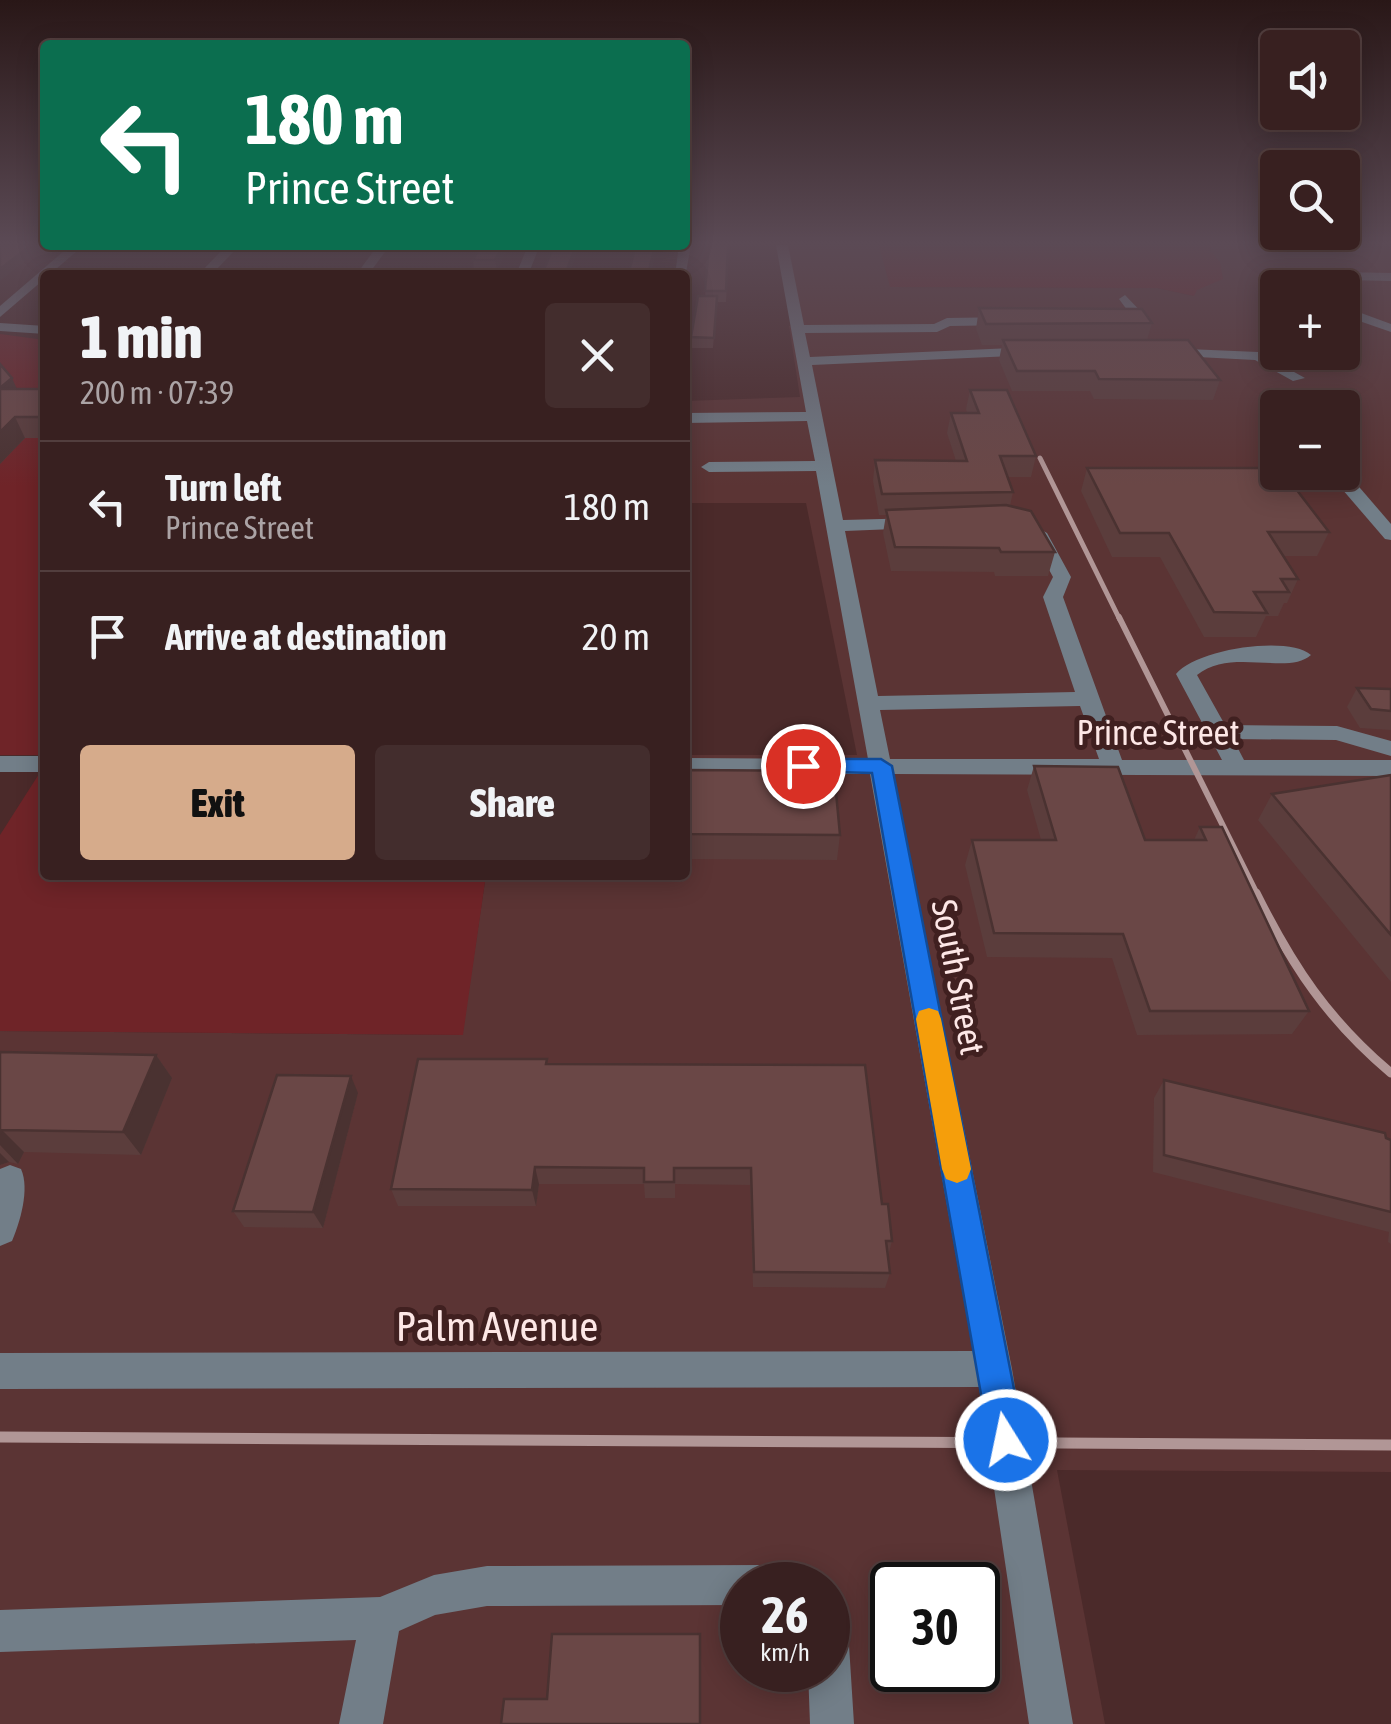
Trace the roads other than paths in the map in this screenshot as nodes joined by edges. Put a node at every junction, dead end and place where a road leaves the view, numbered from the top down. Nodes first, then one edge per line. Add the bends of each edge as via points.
1 (797, 325) edge
2 (945, 325) edge
3 (0, 328) edge
4 (40, 330) edge
5 (798, 330) junction
6 (1043, 351) edge
7 (1142, 352) edge
8 (804, 361) junction
9 (1298, 378) dead end
10 (814, 416) junction
11 (690, 418) edge
12 (824, 466) junction
13 (710, 468) dead end
14 (1352, 490) edge
15 (1018, 521) edge
16 (945, 522) edge
17 (836, 526) junction
18 (1391, 534) edge
19 (1302, 655) dead end
20 (1088, 699) junction
21 (870, 702) junction
22 (1217, 732) junction
23 (1391, 749) edge
24 (0, 764) edge
25 (40, 764) edge
26 (690, 766) edge
27 (881, 766) junction
28 (1113, 766) junction
29 (1237, 767) junction
30 (1391, 768) edge
31 (10, 1180) dead end
32 (0, 1230) edge
33 (994, 1369) junction
34 (0, 1371) edge
35 (720, 1585) edge
36 (380, 1618) junction
37 (0, 1630) edge
38 (830, 1692) edge
39 (361, 1724) edge
40 (832, 1724) edge
41 (1052, 1724) edge

1 - 5 street, South Street
2 - 5 street
3 - 4 street
5 - 8 street, South Street
6 - 8 street
7 - 9 street via 1258,356
8 - 10 street, South Street
10 - 11 street
10 - 12 street, South Street
12 - 13 street
12 - 17 street, South Street
14 - 18 street
15 - 20 street via 1035,527 1062,577 1053,597
16 - 17 street
17 - 21 street, South Street
19 - 22 street via 1196,662 1186,674
20 - 21 street
20 - 28 street
21 - 27 street, South Street
22 - 23 street via 1337,732
22 - 29 street
24 - 25 street
26 - 27 street, Prince Street
27 - 28 street, Prince Street
27 - 33 street, South Street
28 - 29 street, Prince Street
29 - 30 street, Prince Street
31 - 32 street
33 - 34 street, Palm Avenue
33 - 41 street, South Street
35 - 36 street via 487,1586 434,1595
36 - 37 street
36 - 39 street
38 - 40 street

